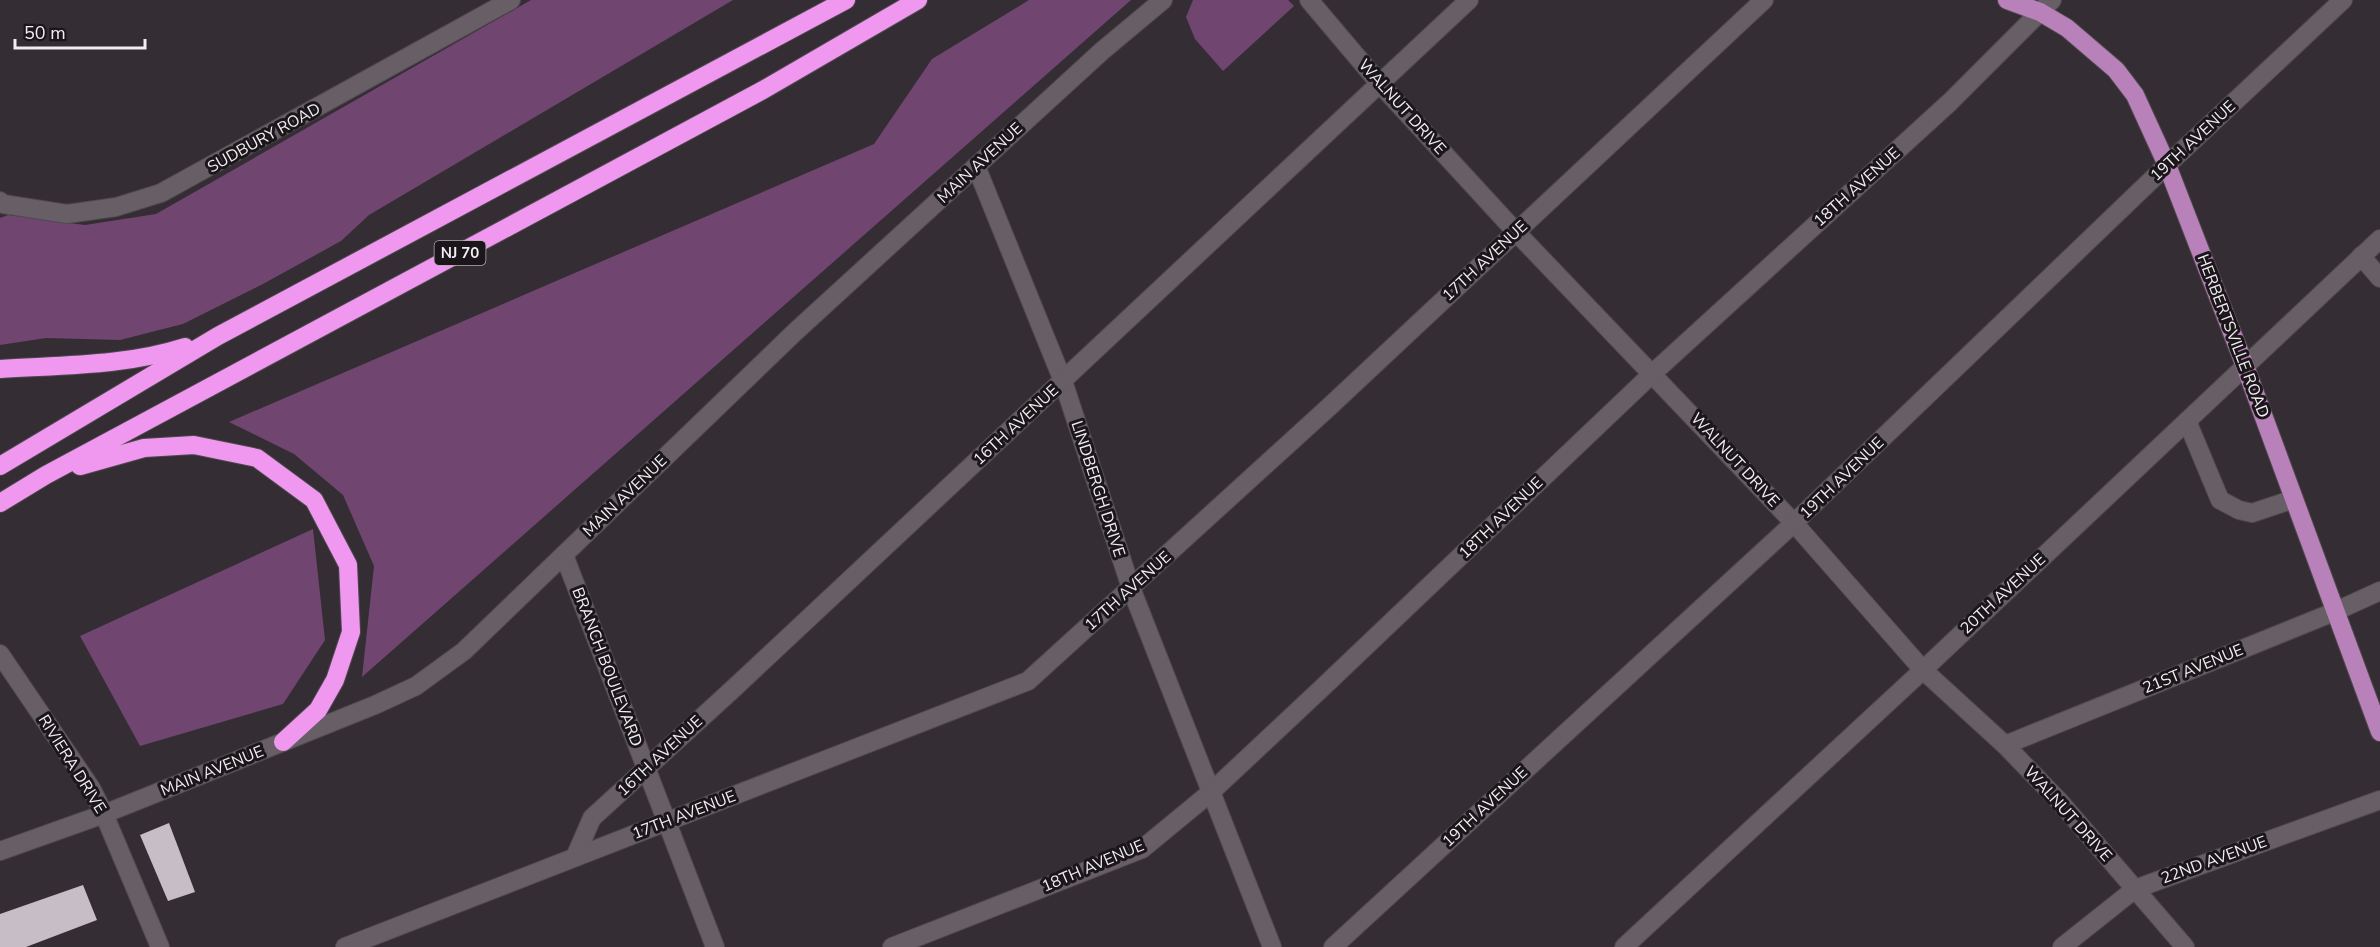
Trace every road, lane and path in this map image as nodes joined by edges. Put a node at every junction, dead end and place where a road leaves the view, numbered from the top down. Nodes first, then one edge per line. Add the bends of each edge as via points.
1 (511, 0) edge
2 (846, 0) edge
3 (918, 0) edge
4 (1163, 0) edge
5 (1310, 0) edge
6 (1469, 0) edge
7 (1764, 0) edge
8 (2007, 0) edge
9 (2343, 0) edge
10 (2046, 6) edge
11 (1380, 84) junction
12 (2168, 165) junction
13 (976, 166) junction
14 (1, 204) edge
15 (1516, 232) junction
16 (2380, 239) edge
17 (2361, 256) junction
18 (2380, 278) edge
19 (218, 336) junction
20 (2245, 366) junction
21 (0, 369) edge
22 (1653, 373) junction
23 (1063, 381) junction
24 (2187, 422) junction
25 (0, 466) edge
26 (46, 475) junction
27 (2294, 499) junction
28 (2, 505) edge
29 (1794, 523) junction
30 (564, 555) junction
31 (1131, 588) junction
32 (2380, 591) edge
33 (2334, 612) junction
34 (0, 654) edge
35 (1923, 670) junction
36 (2380, 732) edge
37 (284, 742) junction
38 (2005, 745) junction
39 (646, 769) junction
40 (1210, 793) junction
41 (2380, 800) edge
42 (104, 814) junction
43 (666, 822) junction
44 (0, 851) edge
45 (574, 857) junction
46 (2135, 889) junction
47 (160, 947) edge
48 (345, 947) edge
49 (715, 947) edge
50 (892, 947) edge
51 (1272, 947) edge
52 (1333, 947) edge
53 (1624, 947) edge
54 (2062, 947) edge
55 (2185, 947) edge

1 - 14 street, SUDBURY ROAD via 162,193 116,207 67,213
2 - 19 highway, NJ 70
3 - 26 highway, NJ 70 via 753,96
4 - 13 street, MAIN AVENUE
5 - 11 street, WALNUT DRIVE
6 - 11 street, 16TH AVENUE
7 - 15 street, 17TH AVENUE
8 - 10 main road, HERBERTSVILLE ROAD
9 - 12 street, 19TH AVENUE
10 - 12 main road, HERBERTSVILLE ROAD via 2116,70 2135,95
10 - 22 street, 18TH AVENUE via 1950,102
11 - 15 street, WALNUT DRIVE
11 - 23 street, 16TH AVENUE
12 - 20 main road, HERBERTSVILLE ROAD
12 - 29 street, 19TH AVENUE
13 - 23 street, LINDBERGH DRIVE
13 - 30 street, MAIN AVENUE via 795,332
15 - 22 street, WALNUT DRIVE
15 - 31 street, 17TH AVENUE
16 - 17 street, 20TH AVENUE
17 - 18 street
17 - 20 street, 20TH AVENUE
19 - 21 highway via 148,358
19 - 25 highway, NJ 70
20 - 24 street, 20TH AVENUE
20 - 27 main road, HERBERTSVILLE ROAD
22 - 29 street, WALNUT DRIVE
22 - 40 street, 18TH AVENUE
23 - 31 street, LINDBERGH DRIVE
23 - 39 street, 16TH AVENUE
24 - 27 street via 2220,500 2252,513
24 - 35 street, 20TH AVENUE
26 - 28 highway, NJ 70
26 - 37 highway via 144,448 194,445 257,458 314,500 348,565 351,632 335,680 318,710
27 - 33 main road, HERBERTSVILLE ROAD
29 - 35 street, WALNUT DRIVE
29 - 52 street, 19TH AVENUE
30 - 37 street, MAIN AVENUE via 464,651 416,686
30 - 39 street, BRANCH BOULEVARD
31 - 40 street, LINDBERGH DRIVE
31 - 43 street, 17TH AVENUE via 1028,681
32 - 33 street, 21ST AVENUE
33 - 36 main road, HERBERTSVILLE ROAD
33 - 38 street, 21ST AVENUE
34 - 42 street, RIVIERA DRIVE via 91,788
35 - 38 street, WALNUT DRIVE
35 - 53 street, 20TH AVENUE
37 - 42 street, MAIN AVENUE
38 - 46 street, WALNUT DRIVE
39 - 43 street, BRANCH BOULEVARD
39 - 45 street, 16TH AVENUE via 592,818
40 - 50 street, 18TH AVENUE via 1142,849
40 - 51 street, LINDBERGH DRIVE
41 - 46 street, 22ND AVENUE
42 - 44 street, MAIN AVENUE
42 - 47 street, RIVIERA DRIVE
43 - 45 street, 17TH AVENUE
43 - 49 street, BRANCH BOULEVARD
45 - 48 street, 17TH AVENUE
46 - 54 street, 22ND AVENUE
46 - 55 street, WALNUT DRIVE

